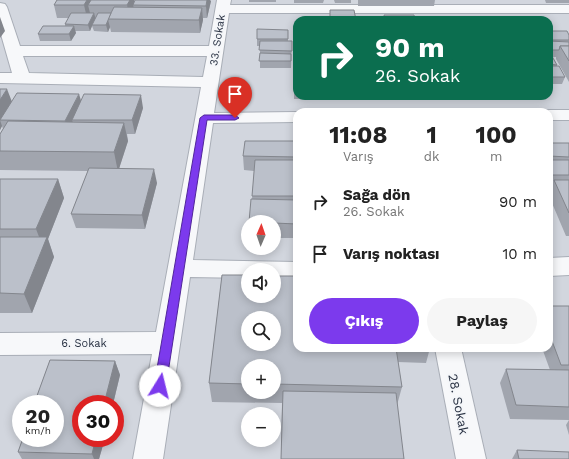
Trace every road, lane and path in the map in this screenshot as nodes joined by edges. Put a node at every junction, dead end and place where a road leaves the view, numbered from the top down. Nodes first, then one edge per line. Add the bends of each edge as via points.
1 (223, 4) edge
2 (0, 8) edge
3 (569, 9) edge
4 (14, 51) junction
5 (215, 52) junction
6 (0, 78) edge
7 (22, 78) junction
8 (210, 82) junction
9 (569, 114) edge
10 (553, 115) edge
11 (293, 117) edge
12 (204, 118) junction
13 (569, 266) edge
14 (553, 267) edge
15 (179, 268) junction
16 (241, 269) edge
17 (281, 270) edge
18 (293, 271) edge
19 (167, 343) junction
20 (0, 344) edge
21 (449, 352) edge
22 (148, 459) edge
23 (470, 459) edge

1 - 3 street
1 - 5 street, 33. Sokak
2 - 4 street
4 - 5 street
4 - 7 street
5 - 8 street, 33. Sokak
6 - 7 street
7 - 8 street
8 - 12 street, 33. Sokak
9 - 10 street
11 - 12 street
12 - 15 street, 33. Sokak
13 - 14 street
15 - 16 street
15 - 19 street, 33. Sokak
17 - 18 street
19 - 20 street, 6. Sokak
19 - 22 street, 33. Sokak
21 - 23 street, 28. Sokak

